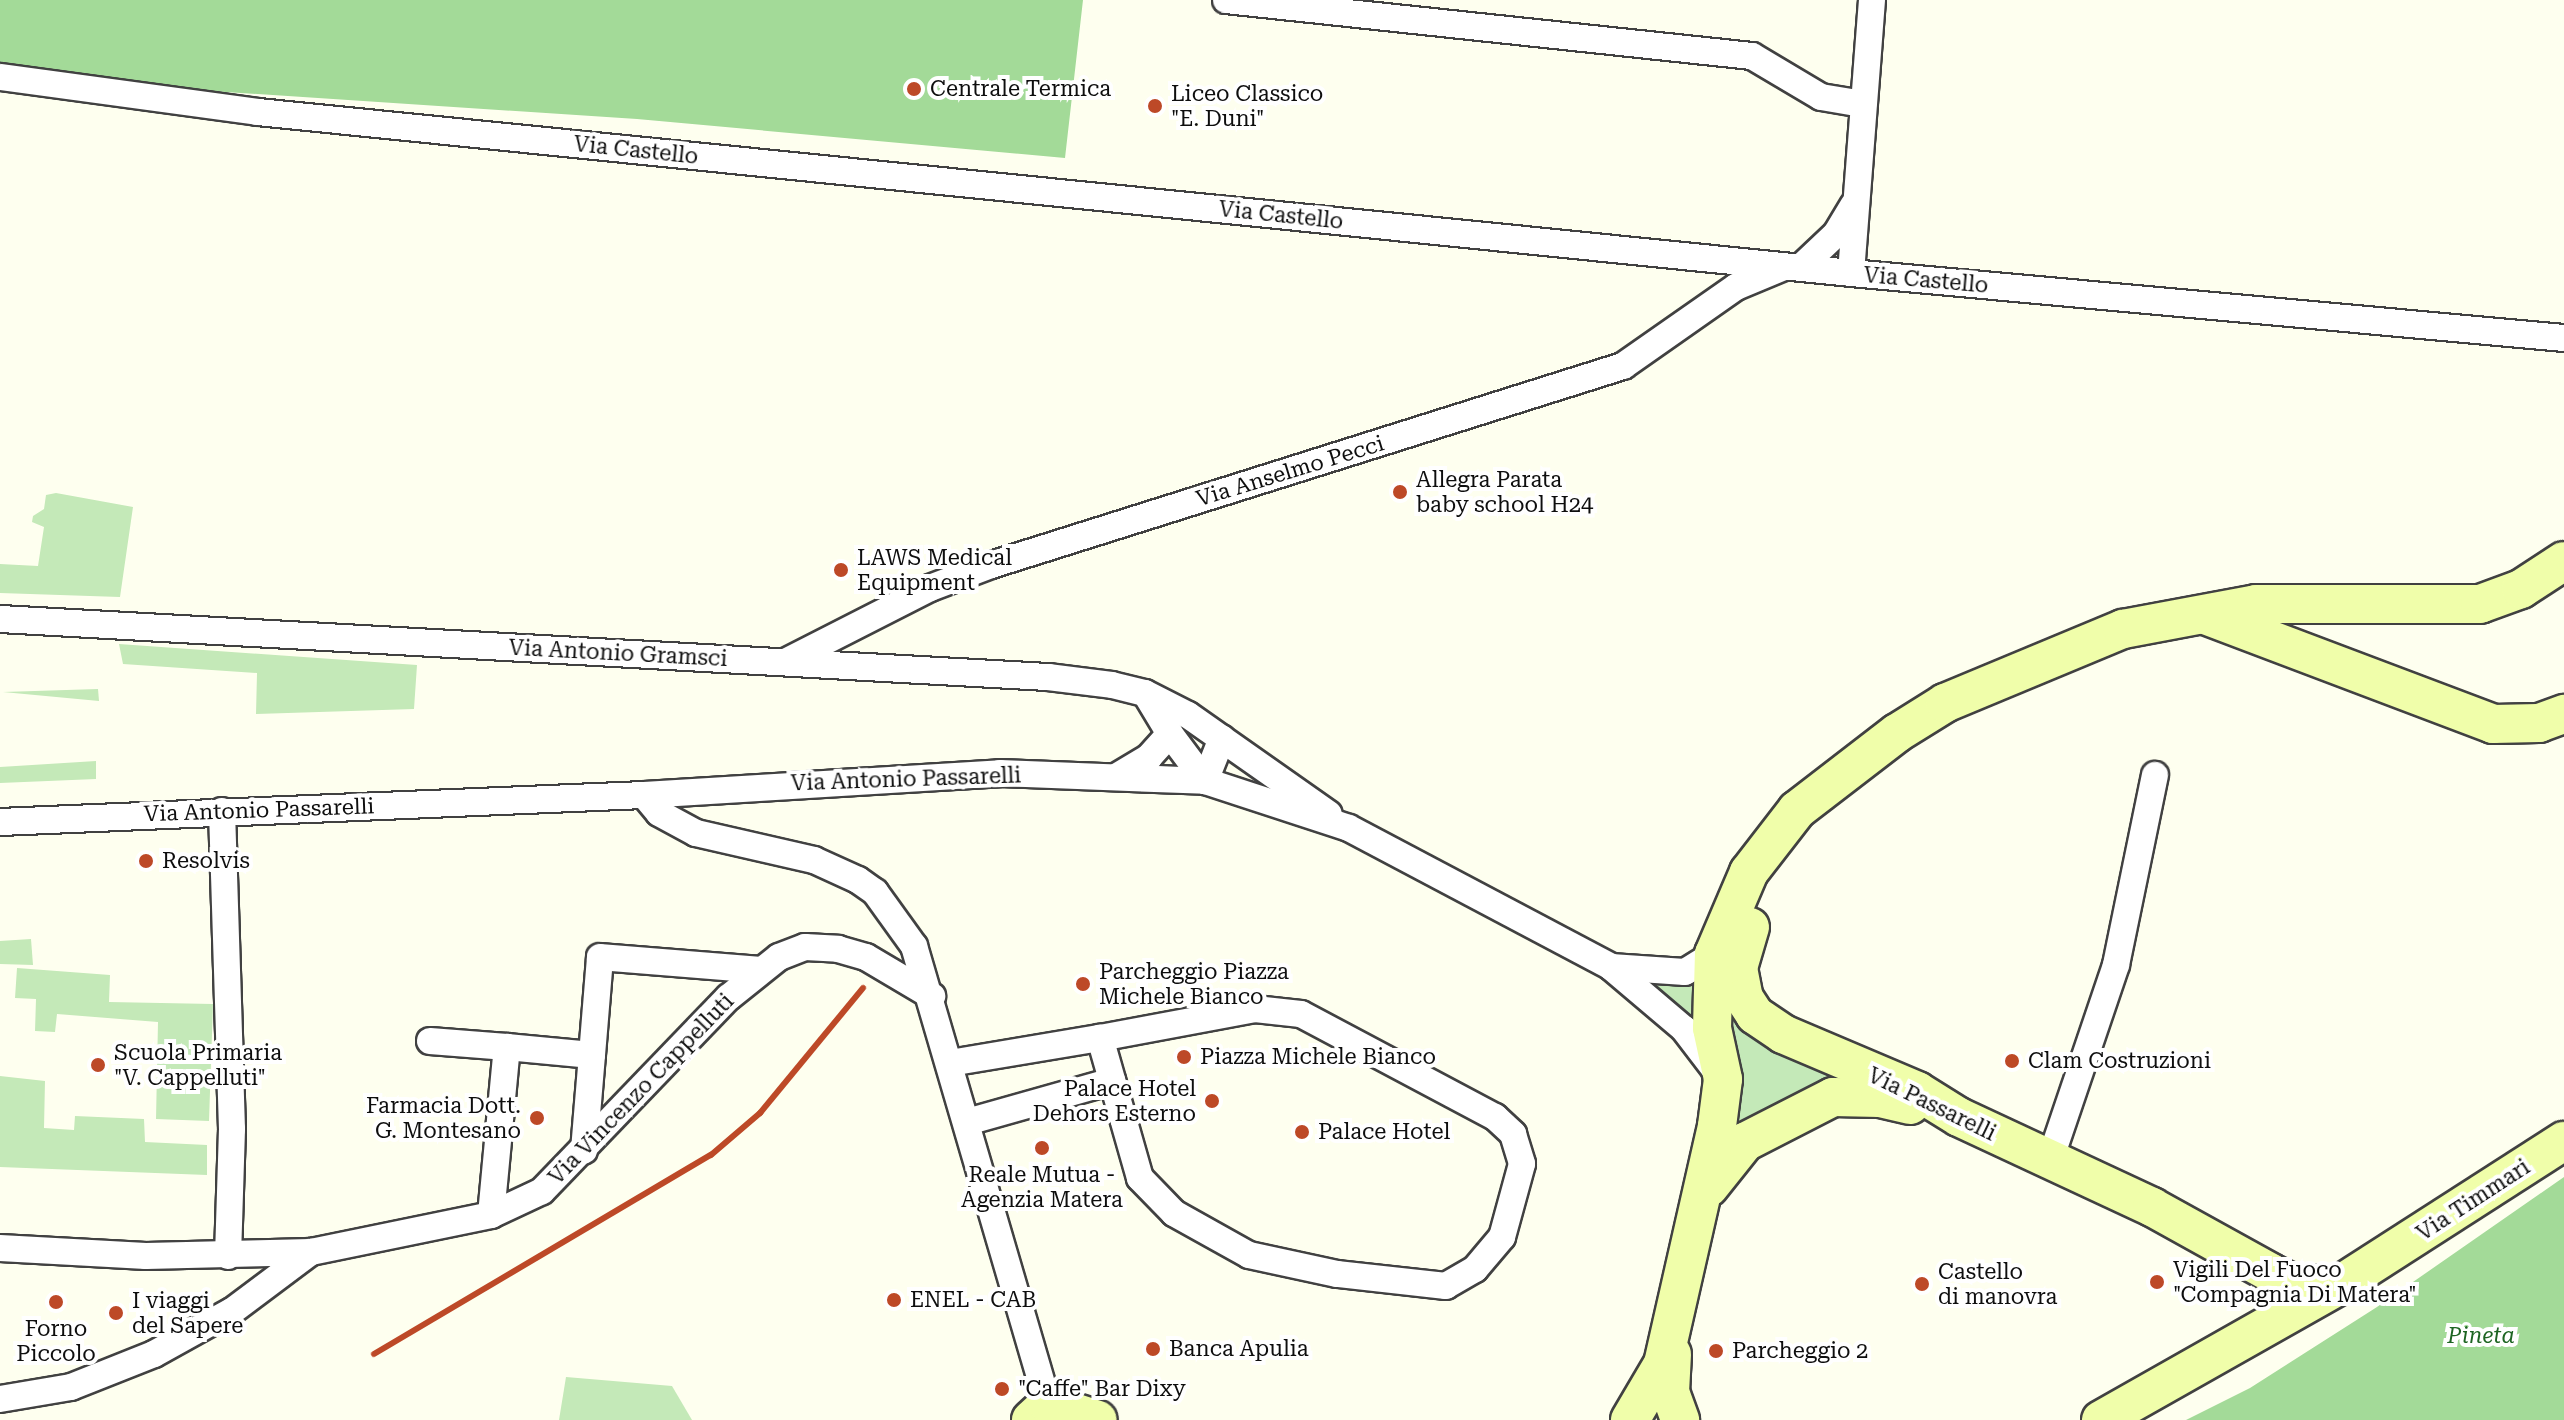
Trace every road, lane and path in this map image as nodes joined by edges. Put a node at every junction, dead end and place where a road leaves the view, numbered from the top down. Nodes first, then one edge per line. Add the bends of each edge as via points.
1 (1226, 0) edge
2 (1872, 0) edge
3 (0, 77) edge
4 (1863, 104) junction
5 (1853, 206) junction
6 (1794, 266) junction
7 (1851, 273) junction
8 (2564, 338) edge
9 (2564, 561) edge
10 (2205, 615) junction
11 (0, 619) edge
12 (783, 663) junction
13 (1145, 693) junction
14 (2564, 714) edge
15 (1170, 734) junction
16 (1222, 738) junction
17 (2155, 775) dead end
18 (1116, 777) junction
19 (1205, 781) junction
20 (1824, 787) junction
21 (644, 795) junction
22 (222, 811) junction
23 (0, 822) edge
24 (1349, 828) junction
25 (1714, 954) junction
26 (1611, 967) junction
27 (760, 970) junction
28 (932, 996) junction
29 (1100, 1038) junction
30 (430, 1041) dead end
31 (507, 1047) junction
32 (592, 1055) junction
33 (950, 1063) junction
34 (1723, 1079) junction
35 (1112, 1081) junction
36 (1959, 1117) junction
37 (967, 1122) junction
38 (2564, 1141) edge
39 (584, 1151) junction
40 (2050, 1160) junction
41 (1705, 1193) junction
42 (491, 1215) junction
43 (0, 1248) edge
44 (311, 1252) junction
45 (228, 1256) junction
46 (2241, 1257) junction
47 (2341, 1284) junction
48 (1677, 1315) junction
49 (2230, 1346) junction
50 (0, 1399) edge
51 (1040, 1412) edge
52 (1098, 1420) edge
53 (1630, 1420) edge
54 (1680, 1420) edge
55 (2101, 1420) edge

1 - 4 street via 1752,56 1821,97
2 - 4 street
3 - 6 street, Via Castello via 258,112
4 - 5 street
5 - 6 street via 1836,234
5 - 7 street
6 - 7 street, Via Castello
6 - 12 street, Via Anselmo Pecci via 1736,287 1623,366 991,565 930,588
7 - 8 street, Via Castello
9 - 10 main road via 2521,589 2480,604 2256,604
10 - 14 main road via 2493,724 2539,723
10 - 20 main road via 2123,629 1945,703
11 - 12 street, Via Antonio Gramsci
12 - 13 street, Via Antonio Gramsci via 1048,677
13 - 15 street
13 - 16 street, Via Antonio Gramsci
15 - 18 street via 1149,757
15 - 19 street
16 - 19 street
16 - 24 street, Via Antonio Gramsci
17 - 40 street via 2116,965
18 - 19 street, Via Antonio Passarelli
18 - 21 street, Via Antonio Passarelli via 1000,773
19 - 24 street, Via Antonio Passarelli
20 - 25 main road via 1778,831 1749,872
20 - 36 main road, Via Passarelli via 1761,893 1738,968 1744,998 1755,1015 1783,1034 1917,1091
21 - 22 street, Via Antonio Passarelli
21 - 28 street via 659,813 696,833 814,860 858,880 875,892 914,946
22 - 23 street, Via Antonio Passarelli
22 - 45 street via 232,1129
24 - 26 street, Via Antonio Passarelli
25 - 26 street via 1685,972
25 - 34 main road via 1712,1028
26 - 34 street, Via Antonio Passarelli via 1684,1029
27 - 28 street, Via Vincenzo Cappelluti via 805,947 838,949 866,957
27 - 32 street via 600,957
27 - 39 street, Via Vincenzo Cappelluti
28 - 33 street
29 - 33 street
29 - 35 street
29 - 35 street via 1255,1009 1301,1014 1495,1117 1513,1134 1522,1164 1502,1237 1475,1269 1446,1286 1337,1274 1249,1255 1174,1213 1140,1178
30 - 31 street
31 - 32 street
31 - 42 street
32 - 39 street
33 - 37 street
34 - 41 main road
35 - 37 street
36 - 40 main road, Via Passarelli
36 - 41 main road via 1880,1098 1833,1097 1745,1142
37 - 51 street
38 - 47 main road, Via Timmari
39 - 42 street, Via Vincenzo Cappelluti via 542,1191
40 - 46 main road, Via Passarelli via 2152,1207
41 - 48 main road
42 - 44 street, Via Vincenzo Cappelluti
43 - 45 street, Via Vincenzo Cappelluti
44 - 45 street, Via Vincenzo Cappelluti
44 - 50 street via 232,1311 154,1354 71,1387
46 - 47 main road, Via Passarelli via 2294,1284
46 - 49 main road via 2255,1294
47 - 49 main road, Via Timmari
48 - 53 main road via 1663,1364
48 - 54 main road via 1670,1392
49 - 55 main road, Via Timmari
51 - 52 main road

